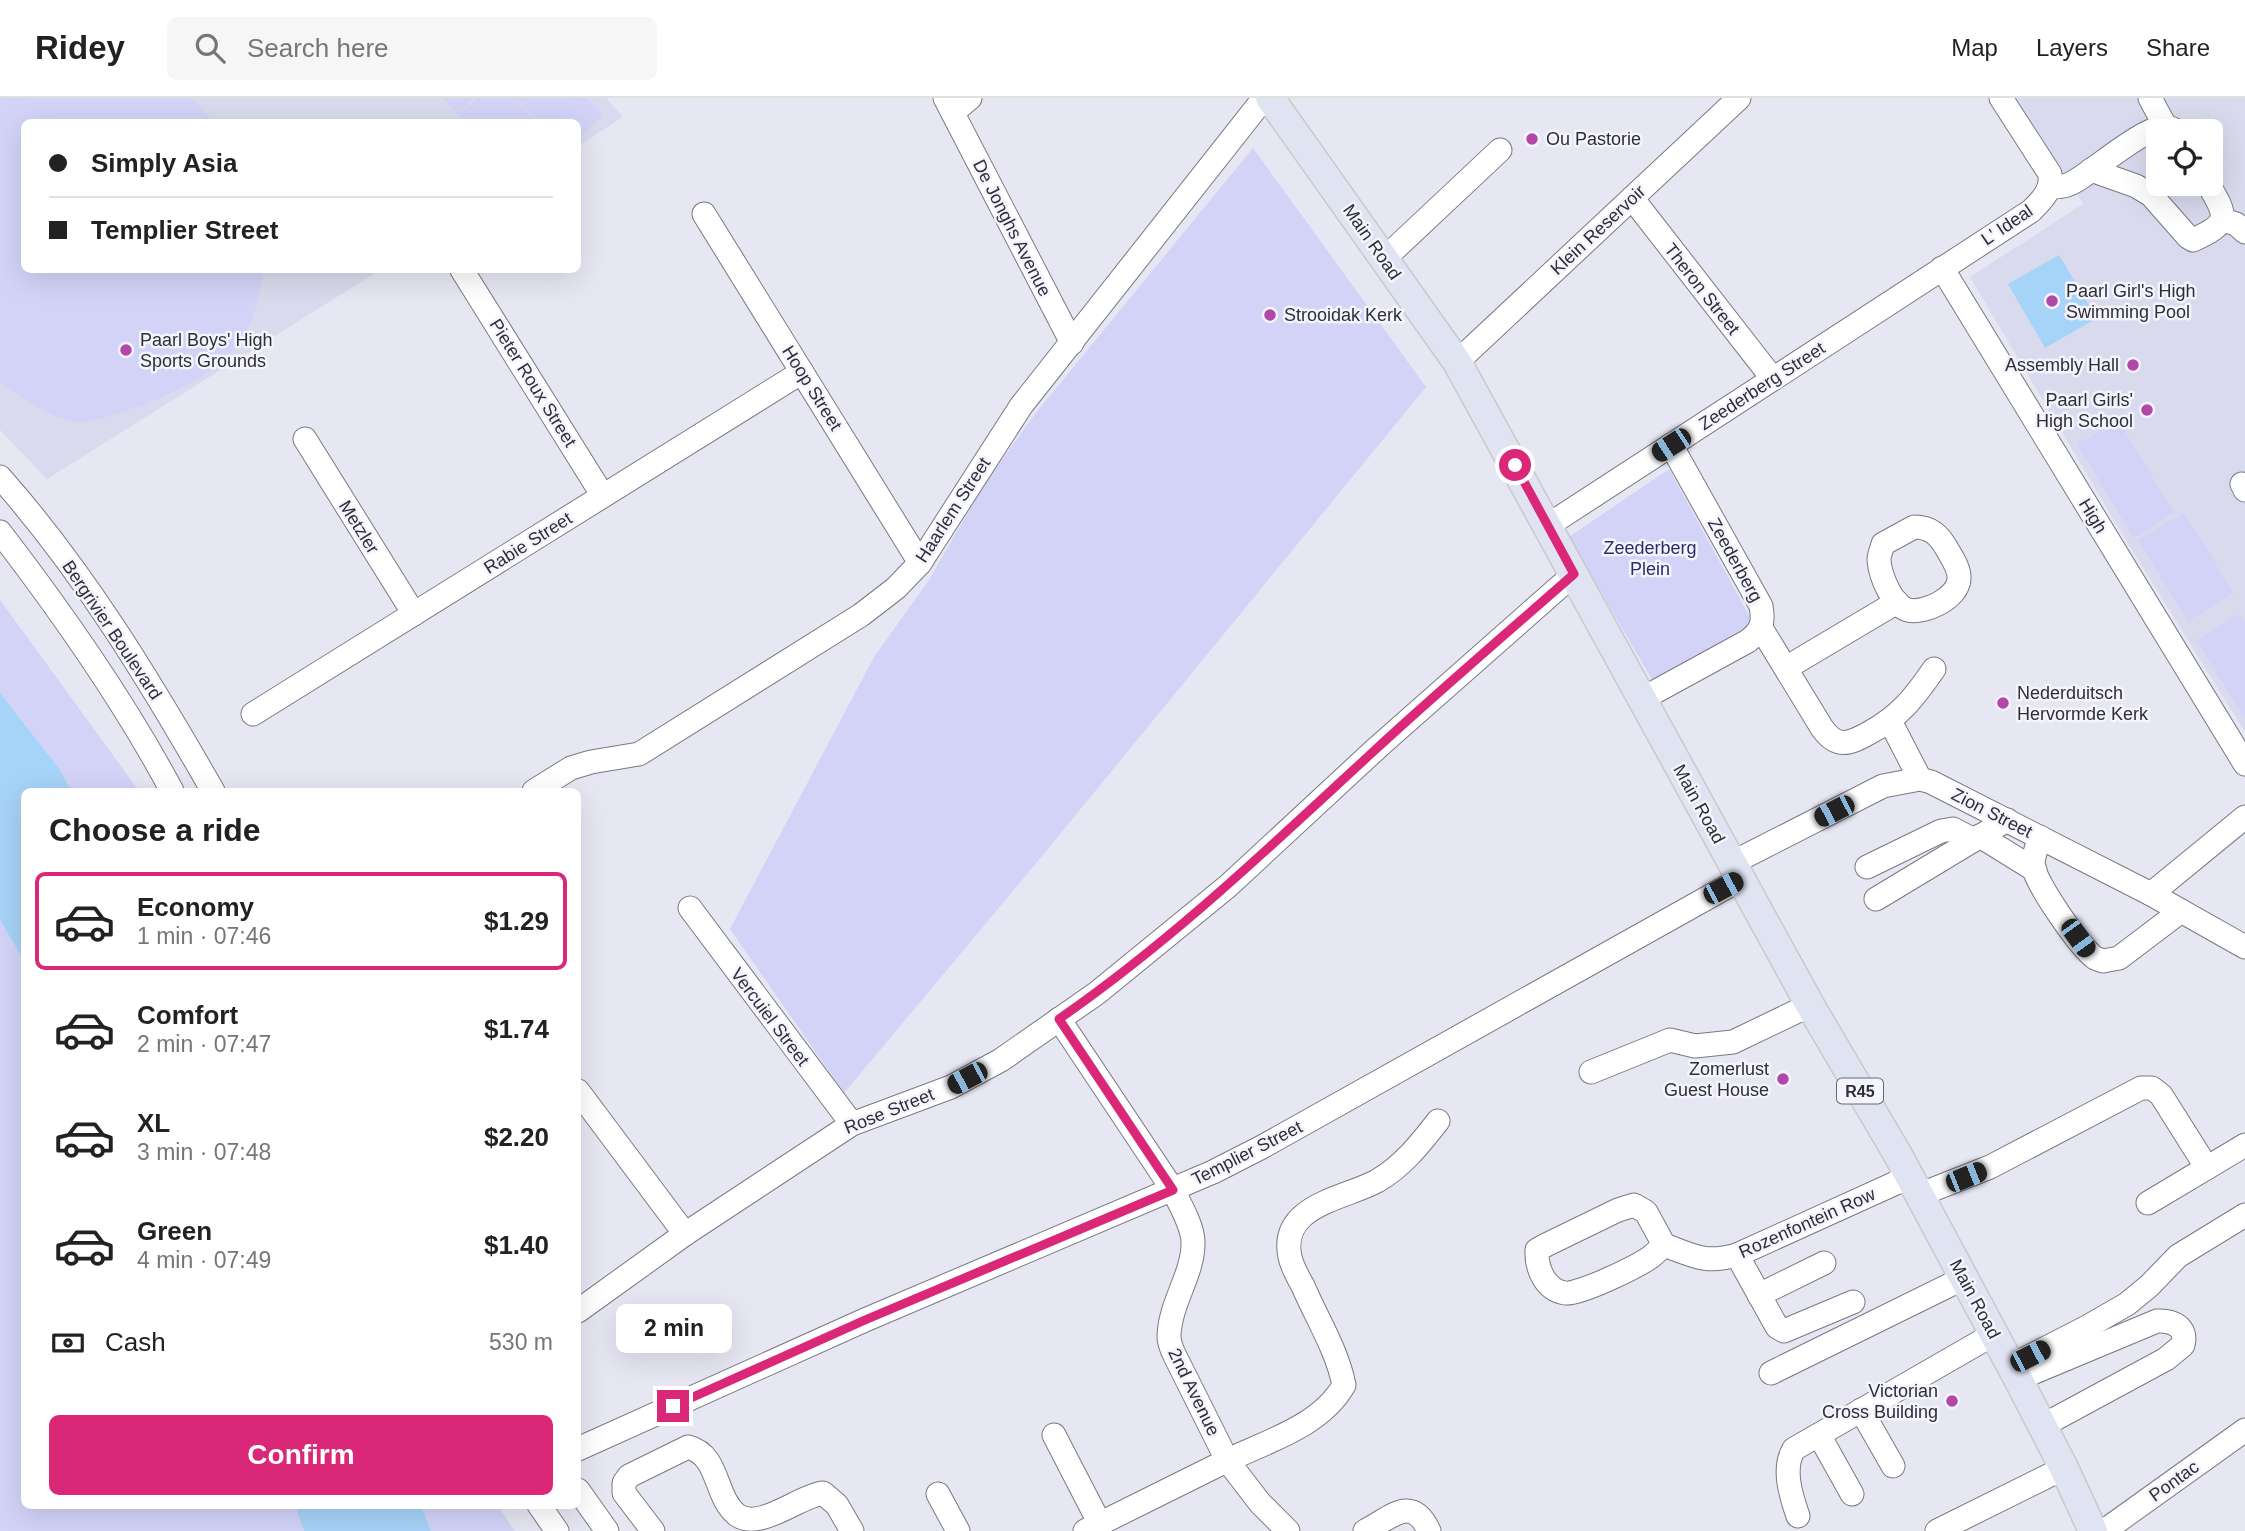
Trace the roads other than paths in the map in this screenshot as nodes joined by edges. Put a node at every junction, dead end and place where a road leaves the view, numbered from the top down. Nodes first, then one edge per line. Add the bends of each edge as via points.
1 (1264, 98) edge
2 (1270, 98) edge
3 (1739, 98) edge
4 (2001, 98) edge
5 (2150, 98) edge
6 (956, 103) edge
7 (2164, 119) edge
8 (2146, 135) edge
9 (1500, 150) dead end
10 (2091, 170) junction
11 (2050, 187) junction
12 (2215, 196) edge
13 (1632, 198) junction
14 (704, 214) dead end
15 (2223, 220) junction
16 (2245, 232) edge
17 (1384, 259) junction
18 (1942, 268) junction
19 (464, 273) edge
20 (1072, 343) junction
21 (1457, 362) junction
22 (802, 372) junction
23 (1773, 379) junction
24 (305, 439) dead end
25 (1671, 445) junction
26 (0, 477) edge
27 (603, 496) junction
28 (1547, 526) junction
29 (0, 531) edge
30 (920, 563) junction
31 (1574, 574) junction
32 (1896, 602) dead end
33 (414, 614) junction
34 (1761, 628) junction
35 (1786, 668) junction
36 (1934, 670) dead end
37 (1642, 699) junction
38 (253, 714) dead end
39 (1890, 721) junction
40 (2245, 764) edge
41 (1920, 779) junction
42 (170, 788) edge
43 (211, 788) edge
44 (539, 788) edge
45 (2245, 817) edge
46 (2007, 820) junction
47 (2040, 837) junction
48 (1977, 838) junction
49 (1867, 867) dead end
50 (2035, 870) junction
51 (1736, 871) junction
52 (2151, 894) junction
53 (1877, 899) dead end
54 (690, 908) dead end
55 (2181, 911) junction
56 (2245, 947) edge
57 (1810, 1005) junction
58 (1059, 1019) junction
59 (1591, 1072) dead end
60 (581, 1095) edge
61 (1437, 1121) dead end
62 (852, 1124) junction
63 (2245, 1145) edge
64 (2207, 1168) junction
65 (1914, 1186) junction
66 (1173, 1190) junction
67 (2148, 1203) dead end
68 (2245, 1215) edge
69 (685, 1234) junction
70 (1664, 1245) junction
71 (1737, 1255) junction
72 (1824, 1264) dead end
73 (1964, 1278) junction
74 (1759, 1295) junction
75 (1853, 1302) dead end
76 (581, 1309) edge
77 (1994, 1334) junction
78 (1771, 1373) dead end
79 (2015, 1373) junction
80 (1861, 1410) junction
81 (2042, 1426) junction
82 (2245, 1430) edge
83 (1819, 1434) junction
84 (1054, 1435) dead end
85 (581, 1448) edge
86 (1227, 1460) junction
87 (1893, 1466) dead end
88 (2064, 1468) junction
89 (938, 1493) dead end
90 (581, 1494) edge
91 (1852, 1494) dead end
92 (542, 1509) edge
93 (1798, 1516) dead end
94 (1093, 1527) edge
95 (557, 1531) edge
96 (607, 1531) edge
97 (653, 1531) edge
98 (852, 1531) edge
99 (958, 1531) edge
100 (1288, 1531) edge
101 (1365, 1531) edge
102 (1429, 1531) edge
103 (1937, 1531) edge
104 (2093, 1531) edge
105 (2104, 1531) edge

1 - 20 street, Haarlem Street
2 - 17 main road, Main Road / R45
3 - 13 street, Klein Reservoir
4 - 11 street via 2050,174
5 - 7 street
6 - 20 street, De Jonghs Avenue
8 - 10 street
9 - 17 street
10 - 11 street via 2068,185
10 - 15 street via 2151,195 2193,240
11 - 18 street, L' Ideal via 2031,211
12 - 15 street
13 - 21 street, Klein Reservoir
13 - 23 street, Theron Street
14 - 22 street, Hoop Street
15 - 16 street
17 - 21 main road, Main Road / R45
18 - 23 street, Zeederberg Street
18 - 40 street, High
19 - 27 street, Pieter Roux Street
20 - 30 street, Haarlem Street via 1021,406
21 - 28 main road, Main Road / R45
22 - 27 street, Rabie Street
22 - 30 street, Hoop Street
23 - 25 street, Zeederberg Street
24 - 33 street, Metzler
25 - 28 street, Zeederberg Street
25 - 34 street, Zeederberg via 1761,606
26 - 43 street, Bergrivier Boulevard via 72,566
27 - 33 street, Rabie Street
28 - 31 main road, Main Road / R45
29 - 42 street, Bergrivier Boulevard via 96,664
30 - 44 street, Haarlem Street via 861,615 639,754 571,768
31 - 37 main road, Main Road / R45
31 - 58 street, Rose Street via 1228,886
32 - 35 street
33 - 38 street, Rabie Street
34 - 35 street
34 - 37 street, Zeederberg via 1748,641
35 - 39 street via 1829,737 1836,741 1856,740
36 - 39 street
37 - 51 main road, Main Road / R45
39 - 41 street
41 - 46 street, Zion Street
41 - 51 street via 1883,786
45 - 52 street
46 - 47 street, Zion Street
46 - 48 street
47 - 50 street
47 - 52 street, Zion Street
48 - 49 street via 1952,829 1941,831
48 - 50 street
48 - 53 street
50 - 55 street via 2090,955 2103,961 2119,958
51 - 57 main road, Main Road / R45
51 - 66 street, Templier Street via 1262,1147
52 - 55 street, Zion Street
54 - 62 street, Vercuiel Street
55 - 56 street, Zion Street
57 - 59 street via 1733,1042 1695,1046 1670,1040
57 - 65 main road, Main Road / R45
58 - 62 street, Rose Street via 1001,1060 951,1087
58 - 66 street, 2nd Avenue
60 - 69 street
61 - 86 street via 1400,1165 1376,1181 1324,1202 1293,1226 1288,1236 1290,1258 1340,1364 1344,1384 1315,1416
62 - 69 street, Rose Street
63 - 64 street
64 - 65 street, Rozenfontein Row via 2161,1095 2152,1088 2141,1088 1990,1167
64 - 67 street
65 - 71 street, Rozenfontein Row
65 - 73 main road, Main Road / R45
66 - 85 street, Templier Street via 865,1320
66 - 86 street, 2nd Avenue via 1193,1237 1192,1261 1168,1339
68 - 79 street via 2178,1256 2127,1304
69 - 76 street, Rose Street
70 - 70 street via 1635,1267 1578,1292 1564,1293 1550,1286 1536,1258 1537,1250 1546,1245 1634,1205 1646,1212
70 - 71 street, Rozenfontein Row via 1706,1261
71 - 74 street
72 - 74 street
73 - 77 main road, Main Road / R45
73 - 78 street
74 - 75 street via 1784,1331
77 - 79 main road, Main Road / R45
77 - 80 street
79 - 81 main road, Main Road / R45
79 - 81 street via 2157,1321 2174,1323 2183,1334 2183,1346 2166,1359
80 - 83 street
80 - 87 street
81 - 88 main road, Main Road / R45
82 - 105 street, Pontac
83 - 91 street
83 - 93 street via 1788,1458
84 - 94 street
86 - 94 street
86 - 100 street, 2nd Avenue via 1259,1503
88 - 103 street
88 - 104 main road, Main Road / R45
89 - 99 street
90 - 96 street
92 - 95 street
97 - 98 street via 624,1493 624,1483 629,1476 688,1447 708,1460 729,1507 739,1517 763,1519 823,1493 837,1505
101 - 102 street via 1405,1509 1420,1516

